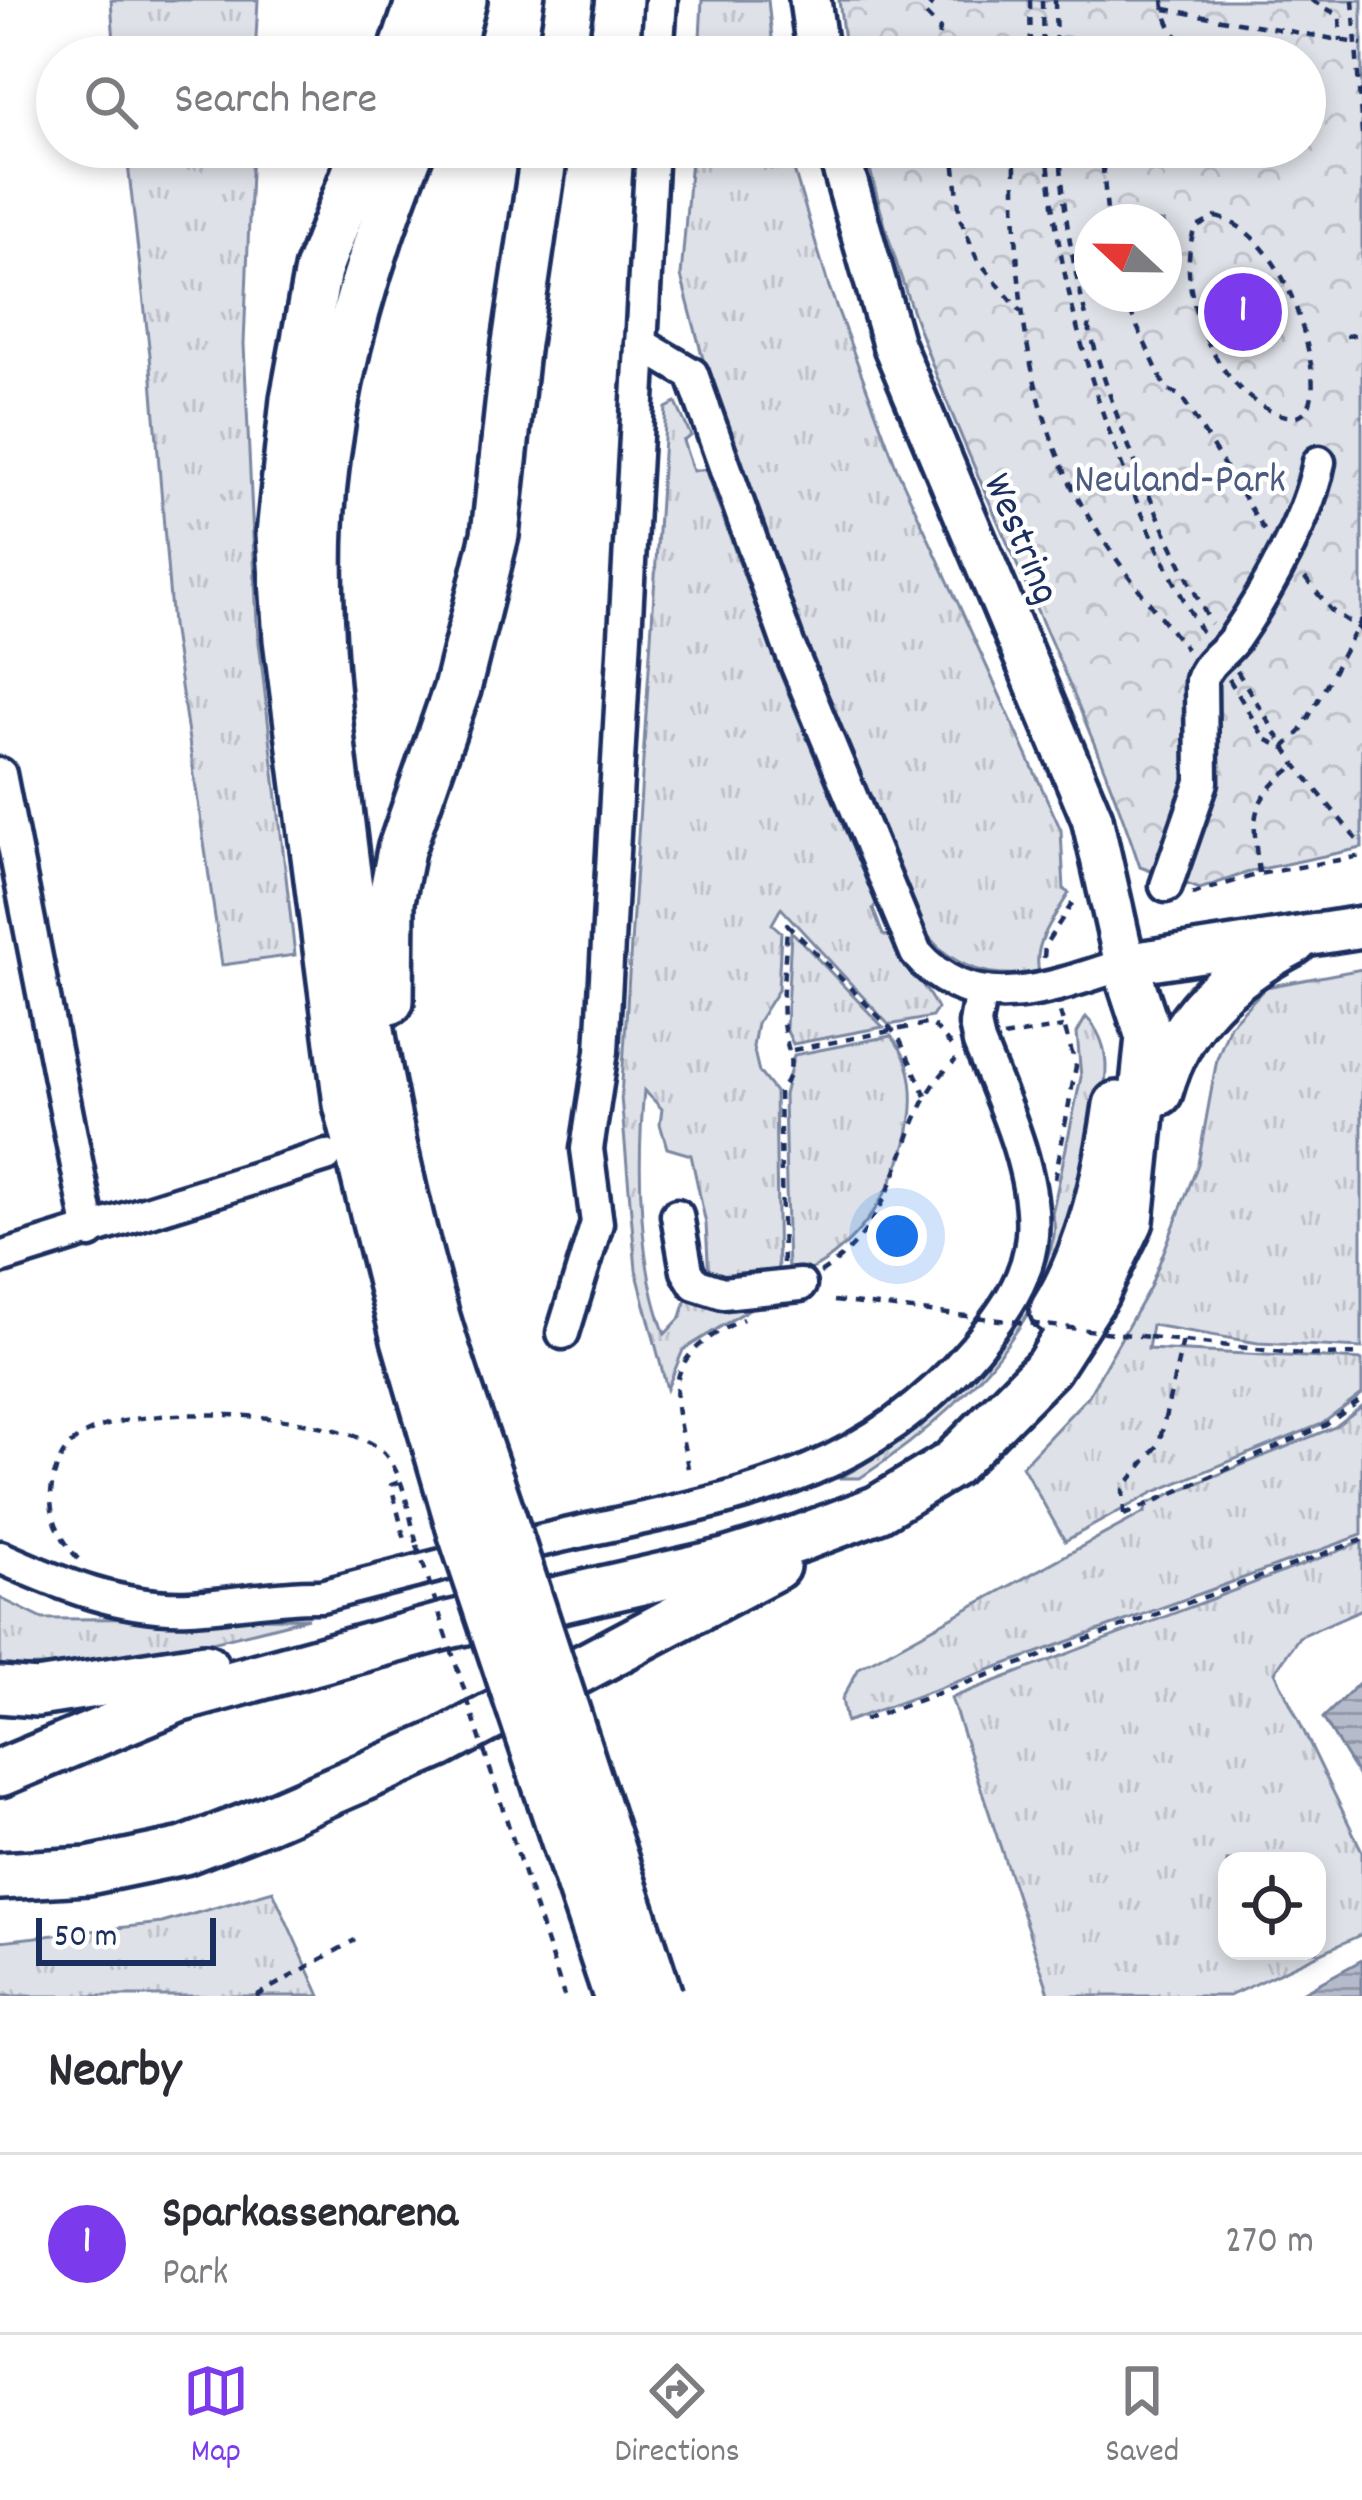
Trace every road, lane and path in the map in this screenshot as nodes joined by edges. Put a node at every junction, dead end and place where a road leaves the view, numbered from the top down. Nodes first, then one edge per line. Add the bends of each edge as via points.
1 (419, 0) edge
2 (463, 0) edge
3 (570, 0) edge
4 (661, 0) edge
5 (810, 0) edge
6 (934, 0) edge
7 (1030, 0) edge
8 (1042, 0) edge
9 (1055, 0) edge
10 (1163, 0) edge
11 (1311, 0) edge
12 (1354, 0) edge
13 (1165, 9) junction
14 (1043, 27) junction
15 (1055, 27) junction
16 (1031, 28) junction
17 (408, 36) edge
18 (454, 36) edge
19 (564, 36) edge
20 (659, 36) edge
21 (815, 36) edge
22 (938, 36) edge
23 (1031, 36) edge
24 (1043, 36) edge
25 (1055, 36) edge
26 (1175, 36) edge
27 (1314, 36) edge
28 (1326, 38) edge
29 (1341, 41) junction
30 (1359, 44) edge
31 (1362, 134) edge
32 (356, 168) edge
33 (404, 168) edge
34 (542, 168) edge
35 (651, 168) edge
36 (843, 168) edge
37 (955, 168) edge
38 (1016, 168) edge
39 (1050, 168) edge
40 (1063, 168) edge
41 (1103, 168) edge
42 (1106, 204) edge
43 (1021, 312) junction
44 (1130, 312) edge
45 (1304, 327) joint
46 (1362, 334) edge
47 (1346, 336) dead end
48 (641, 344) junction
49 (1319, 462) dead end
50 (1282, 552) junction
51 (1362, 619) edge
52 (1360, 629) edge
53 (1215, 657) junction
54 (1284, 748) junction
55 (1296, 765) junction
56 (0, 774) edge
57 (1362, 846) edge
58 (1362, 856) edge
59 (1108, 884) junction
60 (1166, 886) dead end
61 (1362, 927) edge
62 (1294, 941) junction
63 (1125, 964) junction
64 (1052, 988) junction
65 (980, 995) junction
66 (1065, 1027) junction
67 (892, 1030) junction
68 (1028, 1032) dead end
69 (793, 1050) junction
70 (970, 1050) junction
71 (926, 1096) junction
72 (326, 1156) dead end
73 (1139, 1164) junction
74 (398, 1170) junction
75 (1052, 1191) dead end
76 (677, 1215) dead end
77 (89, 1232) junction
78 (0, 1258) edge
79 (792, 1286) junction
80 (834, 1301) dead end
81 (1036, 1310) dead end
82 (748, 1316) dead end
83 (1025, 1326) dead end
84 (563, 1333) dead end
85 (1184, 1340) junction
86 (1362, 1354) edge
87 (1362, 1399) edge
88 (688, 1468) dead end
89 (399, 1482) junction
90 (878, 1509) junction
91 (482, 1523) junction
92 (1362, 1540) edge
93 (0, 1558) edge
94 (83, 1564) dead end
95 (412, 1565) dead end
96 (440, 1582) dead end
97 (417, 1586) dead end
98 (237, 1662) junction
99 (0, 1690) edge
100 (864, 1720) dead end
101 (0, 1754) edge
102 (0, 1773) edge
103 (0, 1876) edge
104 (355, 1940) dead end
105 (256, 1996) edge
106 (564, 1996) edge
107 (617, 1996) edge
108 (659, 1996) edge

1 - 17 highway
2 - 18 highway
3 - 19 highway
4 - 20 lane
5 - 21 main road
6 - 22 path via 925,14
7 - 16 path
8 - 14 path
9 - 15 path
10 - 13 path
11 - 29 path via 1340,16
12 - 30 path
13 - 26 path
13 - 27 path
14 - 15 path
14 - 16 path
14 - 24 path
15 - 25 path
16 - 23 path
28 - 29 path
29 - 30 path
30 - 31 path
32 - 91 highway via 318,270 294,399 280,534 286,639 347,1104 405,1339
33 - 74 highway via 362,286 335,403 320,523 320,617 344,855
34 - 74 highway via 495,535 391,901
35 - 48 lane
36 - 59 main road, Westring via 893,344 1076,775
37 - 43 path via 960,218 976,259
38 - 43 path
39 - 53 path via 1090,376 1137,503
40 - 53 path via 1085,305 1118,425
41 - 42 path
43 - 53 path via 1035,394 1063,469 1113,553 1192,656
44 - 50 path via 1166,389 1180,397
45 - 45 path via 1285,282 1244,230 1216,217 1195,228 1186,262 1201,322 1228,374 1268,410 1293,413 1309,404 1314,374
46 - 47 path
48 - 65 lane via 692,374 904,934 932,972
48 - 84 lane via 602,1051 587,1149 597,1222
49 - 50 lane via 1313,496
50 - 52 path via 1331,610
50 - 53 lane
51 - 52 path
52 - 54 path
53 - 54 path
53 - 60 lane via 1201,680 1202,782
54 - 55 path
55 - 57 path
55 - 58 path via 1254,809 1256,875
56 - 77 lane
59 - 63 main road, Westring
59 - 64 path via 1079,893 1045,945
61 - 62 main road
62 - 63 main road
62 - 73 highway via 1247,966 1192,1019 1168,1062
63 - 64 lane
63 - 73 highway via 1149,1037
63 - 98 highway via 1113,1136 1076,1266 999,1387 919,1461 873,1493 730,1545 453,1602
64 - 65 lane
64 - 66 path
65 - 70 lane
66 - 68 path
66 - 75 path via 1076,1066
67 - 69 path
67 - 69 path via 787,924 783,1025
67 - 70 path via 932,1023
67 - 71 path
69 - 79 path via 790,1078 779,1092
70 - 71 path
70 - 93 lane via 1033,1211 1023,1275 957,1369 848,1456 709,1505 321,1596 170,1607 107,1599
71 - 79 path via 877,1215 844,1254
72 - 77 lane
73 - 90 highway via 1124,1238 1048,1367 952,1464
74 - 91 highway
76 - 79 lane via 695,1284 723,1293
77 - 78 lane
80 - 85 path, bridge
81 - 83 path
82 - 88 path via 699,1343 678,1369 673,1394
85 - 86 path
85 - 87 path via 1159,1444 1124,1489 1124,1515 1327,1425
89 - 94 path via 374,1445 318,1426 230,1413 110,1426 80,1436 61,1455 50,1492 52,1519
89 - 95 path via 392,1485
89 - 106 path, bridge
90 - 102 highway via 725,1562 448,1625 178,1699
90 - 103 highway via 440,1744 184,1851 88,1871
91 - 107 highway, bridge
91 - 108 highway, bridge
92 - 100 path
96 - 97 path
98 - 99 highway via 37,1693
98 - 101 highway via 100,1704
104 - 105 path

